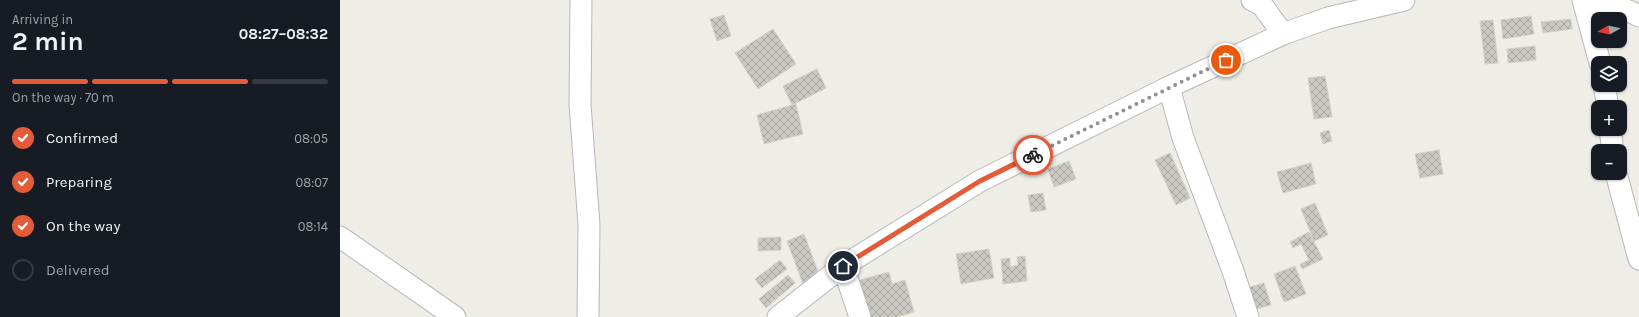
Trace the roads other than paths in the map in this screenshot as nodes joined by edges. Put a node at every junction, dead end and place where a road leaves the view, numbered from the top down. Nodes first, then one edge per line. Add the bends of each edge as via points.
1 (581, 0) edge
2 (1252, 0) edge
3 (1404, 0) edge
4 (1584, 2) edge
5 (1639, 16) edge
6 (1283, 34) junction
7 (1598, 56) edge
8 (1169, 87) junction
9 (1618, 180) edge
10 (340, 237) edge
11 (1639, 259) edge
12 (843, 266) junction
13 (455, 317) edge
14 (588, 317) edge
15 (778, 317) edge
16 (860, 317) edge
17 (1248, 317) edge

1 - 14 street via 580,104 589,225
2 - 6 street via 1262,5
3 - 6 street via 1328,18
4 - 5 street via 1611,5
4 - 7 street
6 - 8 street
8 - 12 street via 980,181
8 - 17 street via 1182,138
9 - 11 street
10 - 13 street
12 - 15 street
12 - 16 street

